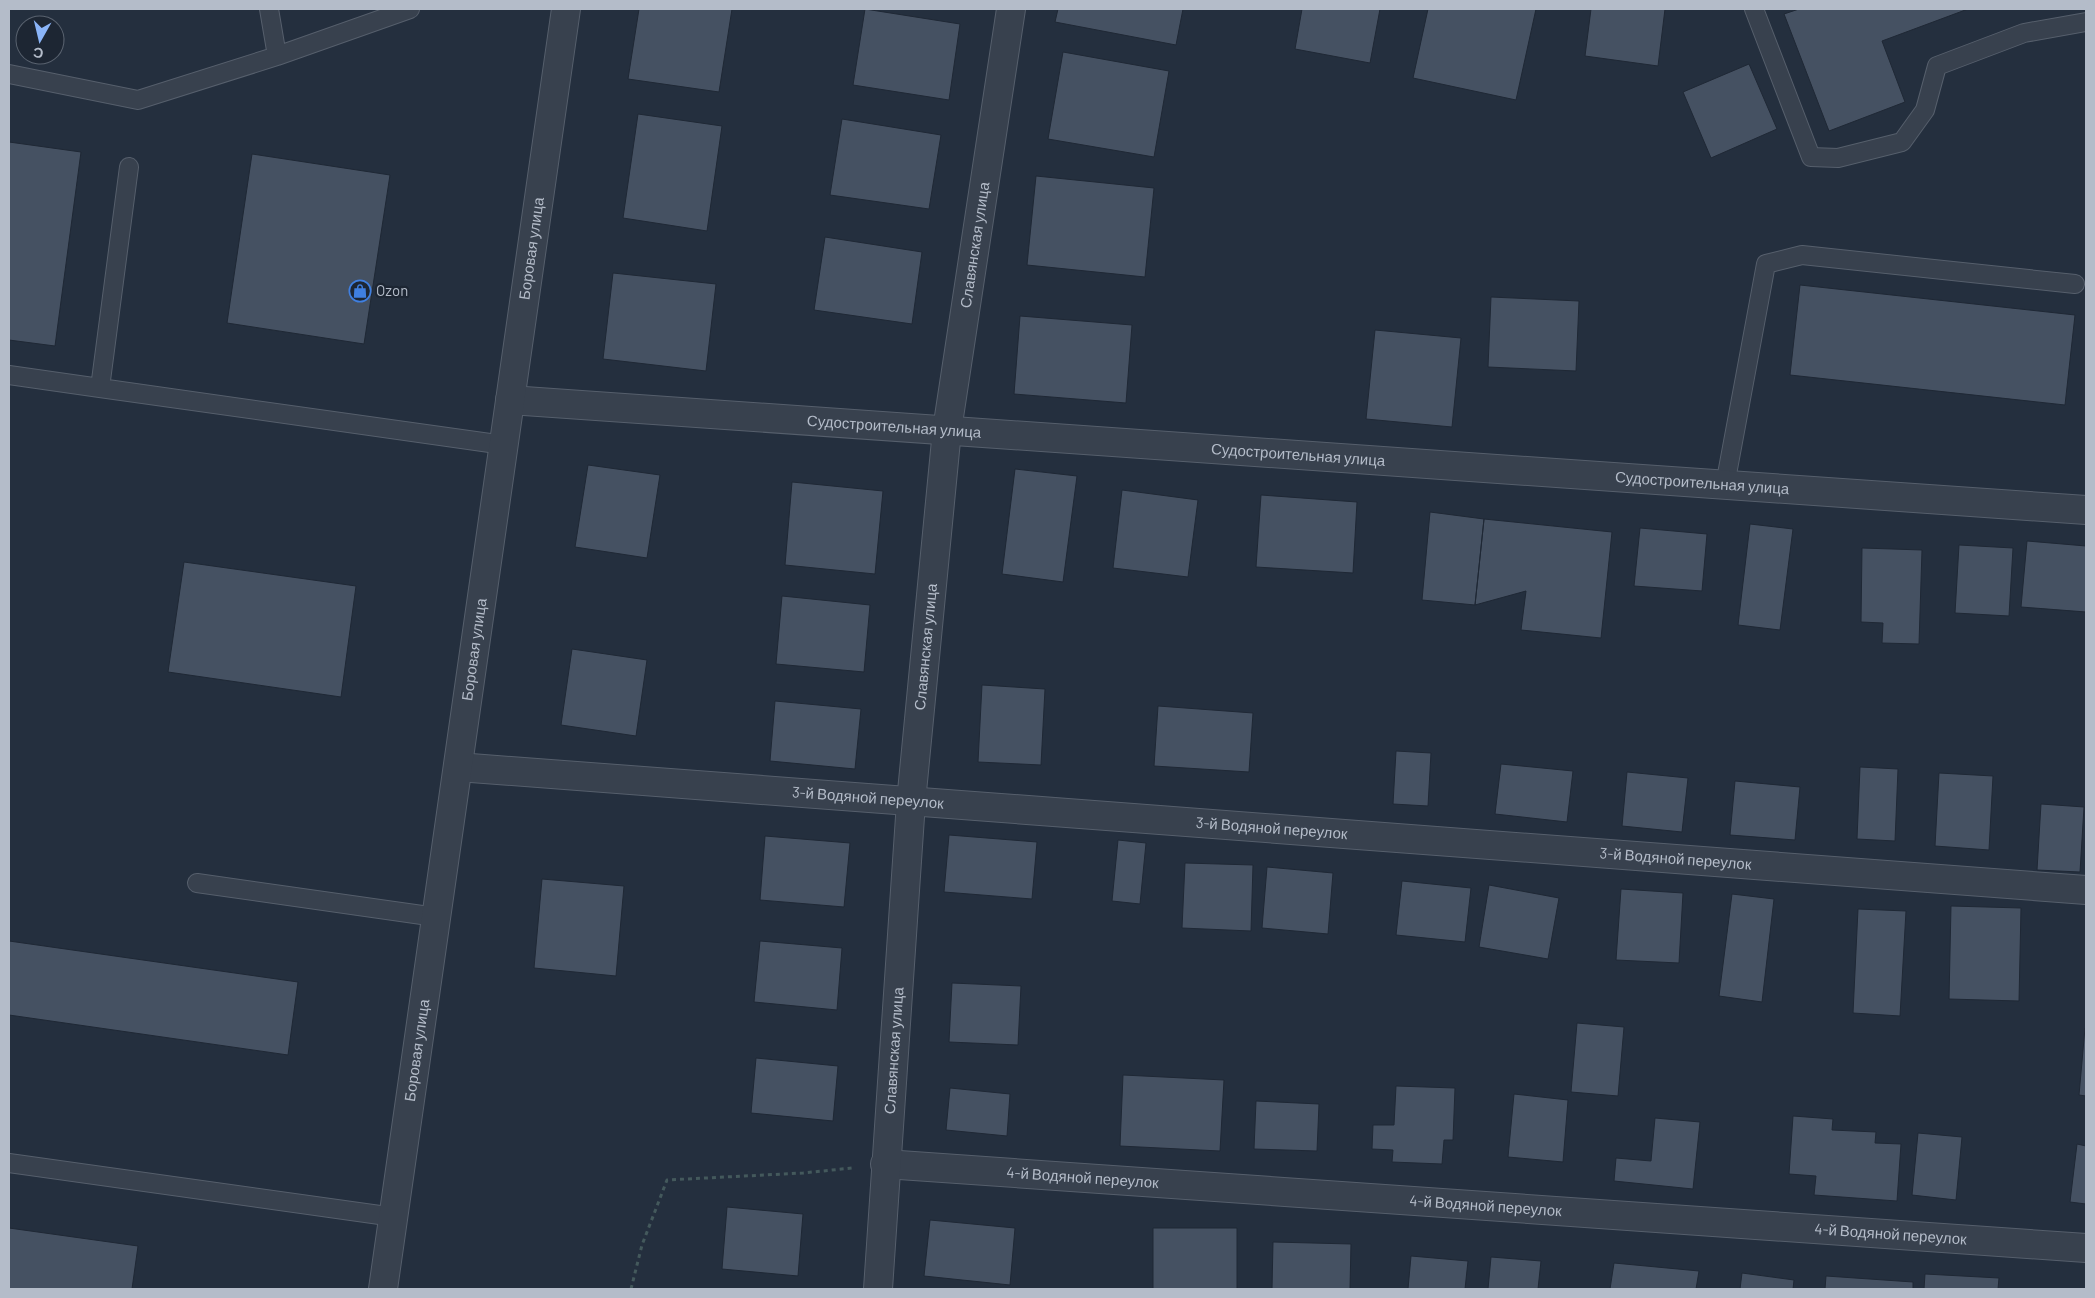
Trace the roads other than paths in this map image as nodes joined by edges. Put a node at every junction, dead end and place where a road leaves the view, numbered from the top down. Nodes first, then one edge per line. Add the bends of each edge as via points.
1 (270, 9) edge
2 (410, 9) edge
3 (566, 9) edge
4 (1011, 9) edge
5 (1754, 9) edge
6 (2086, 22) edge
7 (277, 56) junction
8 (9, 74) edge
9 (128, 167) dead end
10 (2075, 284) dead end
11 (9, 375) edge
12 (100, 388) junction
13 (510, 400) junction
14 (947, 430) junction
15 (504, 445) junction
16 (1725, 484) junction
17 (2086, 510) edge
18 (458, 767) junction
19 (911, 802) junction
20 (197, 883) dead end
21 (2086, 890) edge
22 (436, 917) junction
23 (9, 1163) edge
24 (885, 1164) junction
25 (394, 1217) junction
26 (2086, 1248) edge
27 (383, 1289) edge
28 (878, 1289) edge

1 - 7 lane
2 - 7 lane
3 - 13 street, Боровая улица
4 - 14 street, Славянская улица
5 - 6 lane via 1811,157 1838,158 1902,142 1925,110 1937,66 2024,33
7 - 8 lane via 138,100
9 - 12 lane
10 - 16 lane via 1802,255 1766,264
11 - 12 lane
12 - 15 lane
13 - 14 street, Судостроительная улица
13 - 15 street, Боровая улица
14 - 16 street, Судостроительная улица
14 - 19 street, Славянская улица
15 - 18 street, Боровая улица
16 - 17 street, Судостроительная улица
18 - 19 street, 3-й Водяной переулок
18 - 22 street, Боровая улица
19 - 21 street, 3-й Водяной переулок
19 - 24 street, Славянская улица
20 - 22 lane
22 - 25 street, Боровая улица
23 - 25 lane
24 - 26 street, 4-й Водяной переулок
24 - 28 street, Славянская улица
25 - 27 street, Боровая улица

